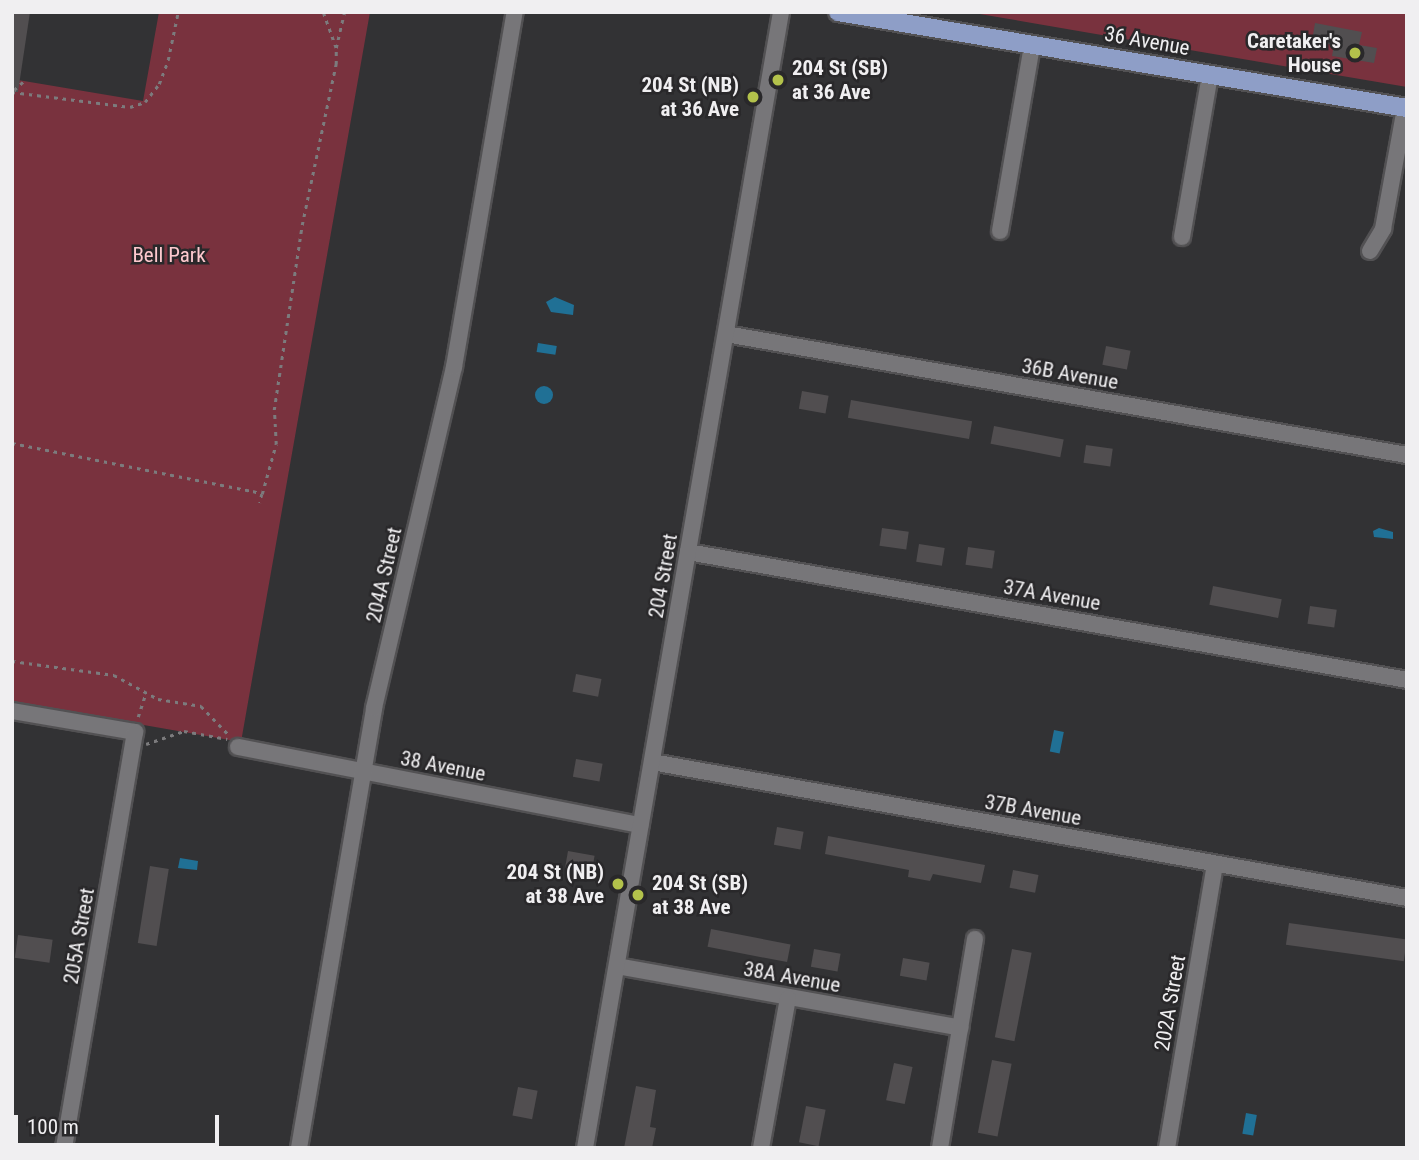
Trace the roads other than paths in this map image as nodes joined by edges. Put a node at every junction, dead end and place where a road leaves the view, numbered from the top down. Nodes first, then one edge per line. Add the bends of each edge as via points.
1 (515, 12) edge
2 (781, 12) edge
3 (838, 12) edge
4 (1032, 45) junction
5 (1210, 75) junction
6 (1406, 108) edge
7 (1000, 231) dead end
8 (1182, 237) dead end
9 (1370, 250) dead end
10 (726, 334) junction
11 (1407, 455) edge
12 (688, 552) junction
13 (1407, 680) edge
14 (12, 711) edge
15 (238, 747) road end
16 (652, 762) junction
17 (364, 773) junction
18 (641, 825) junction
19 (1215, 864) junction
20 (1407, 898) edge
21 (975, 939) dead end
22 (617, 966) junction
23 (788, 998) junction
24 (960, 1028) junction
25 (64, 1148) edge
26 (299, 1148) edge
27 (585, 1148) edge
28 (761, 1148) edge
29 (940, 1148) edge
30 (1167, 1148) edge

1 - 17 street, 204A Street via 454,367 374,708
2 - 10 street, 204 Street
3 - 4 main road, 36 Avenue
4 - 5 main road, 36 Avenue
4 - 7 street
5 - 6 main road, 36 Avenue
5 - 8 street
6 - 9 street via 1383,229
10 - 11 street, 36B Avenue
10 - 12 street, 204 Street
12 - 13 street, 37A Avenue
12 - 16 street, 204 Street
14 - 25 street, 205A Street via 134,737
15 - 17 street, 38 Avenue
16 - 18 street, 204 Street
16 - 19 street, 37B Avenue
17 - 18 street, 38 Avenue
17 - 26 street, 204A Street
18 - 22 street, 204 Street
19 - 20 street, 37B Avenue
19 - 30 street, 202A Street
21 - 24 street
22 - 23 street, 38A Avenue
22 - 27 street, 204 Street
23 - 24 street, 38A Avenue
23 - 28 street
24 - 29 street

